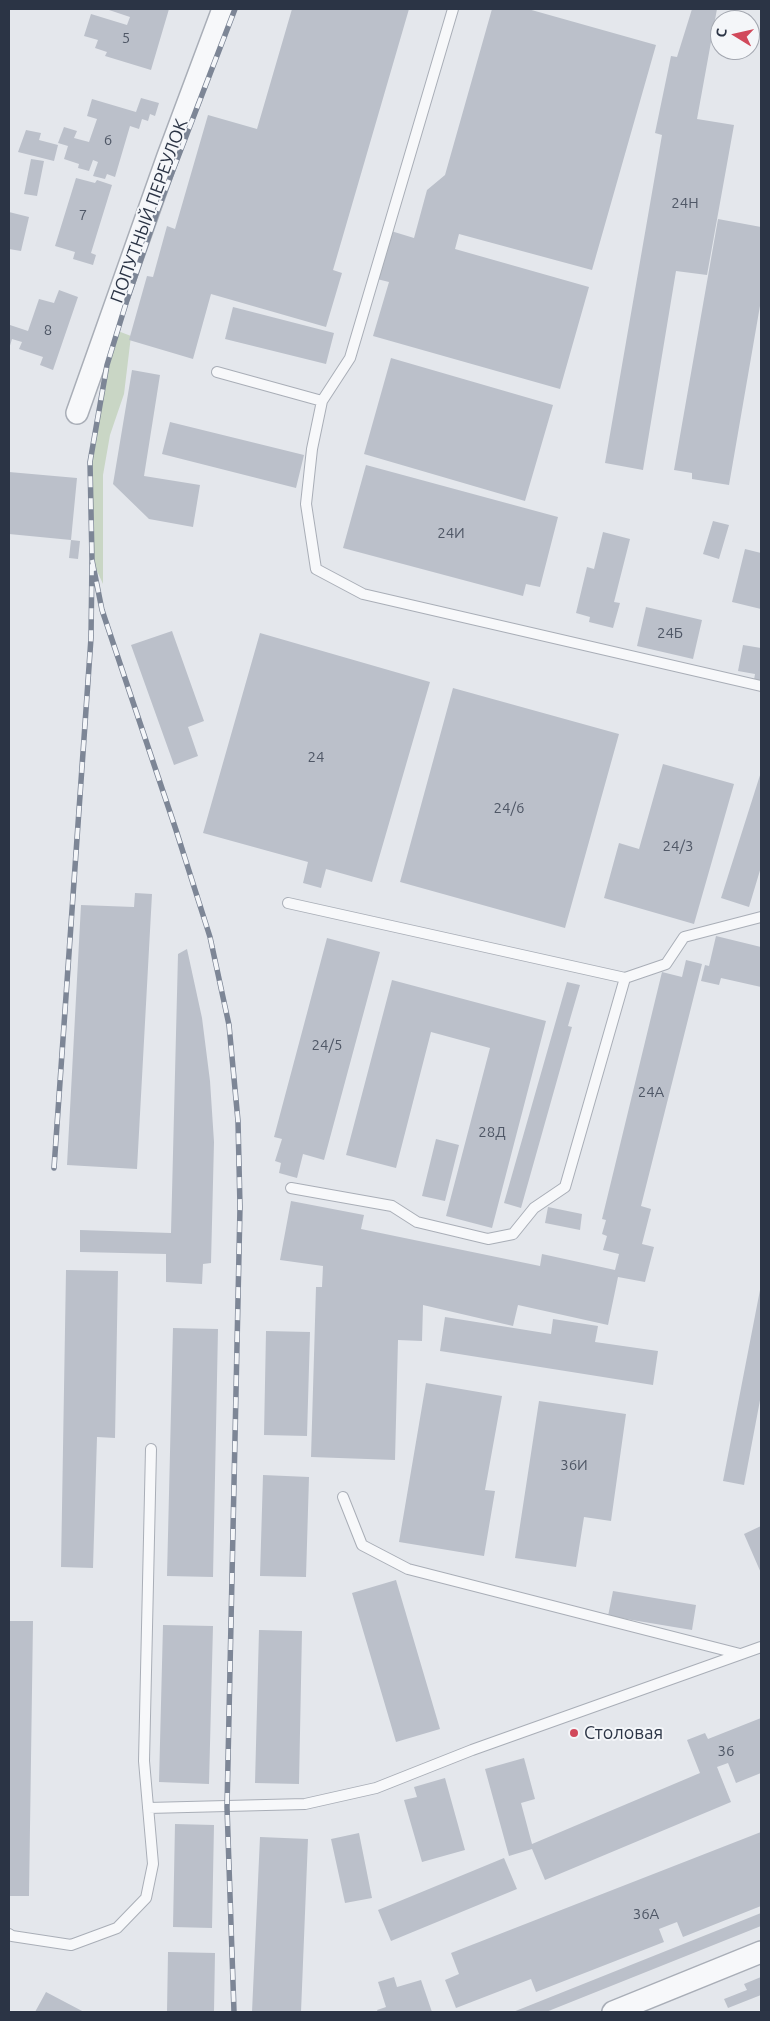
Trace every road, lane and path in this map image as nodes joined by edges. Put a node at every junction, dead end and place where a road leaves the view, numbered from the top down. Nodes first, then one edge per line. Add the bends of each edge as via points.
1 (223, 9) edge
2 (453, 9) edge
3 (217, 372) dead end
4 (322, 401) junction
5 (76, 413) dead end
6 (761, 686) edge
7 (288, 903) dead end
8 (761, 917) edge
9 (625, 978) junction
10 (291, 1188) dead end
11 (151, 1449) dead end
12 (343, 1496) dead end
13 (761, 1647) edge
14 (740, 1654) junction
15 (148, 1808) junction
16 (9, 1934) edge
17 (761, 1952) edge
18 (613, 2012) edge

1 - 5 street, ПОПУТНЫЙ ПЕРЕУЛОК
2 - 4 lane via 350,358
3 - 4 lane
4 - 6 lane via 312,449 306,504 316,569 363,594
7 - 9 lane
8 - 9 lane via 684,937 666,964
9 - 10 lane via 565,1187 534,1208 513,1234 488,1239 417,1222 392,1206
11 - 15 lane via 144,1761
12 - 14 lane via 362,1545 408,1569
13 - 14 lane
14 - 15 lane via 376,1788 305,1804
15 - 16 lane via 153,1864 146,1898 117,1928 71,1945
17 - 18 street

